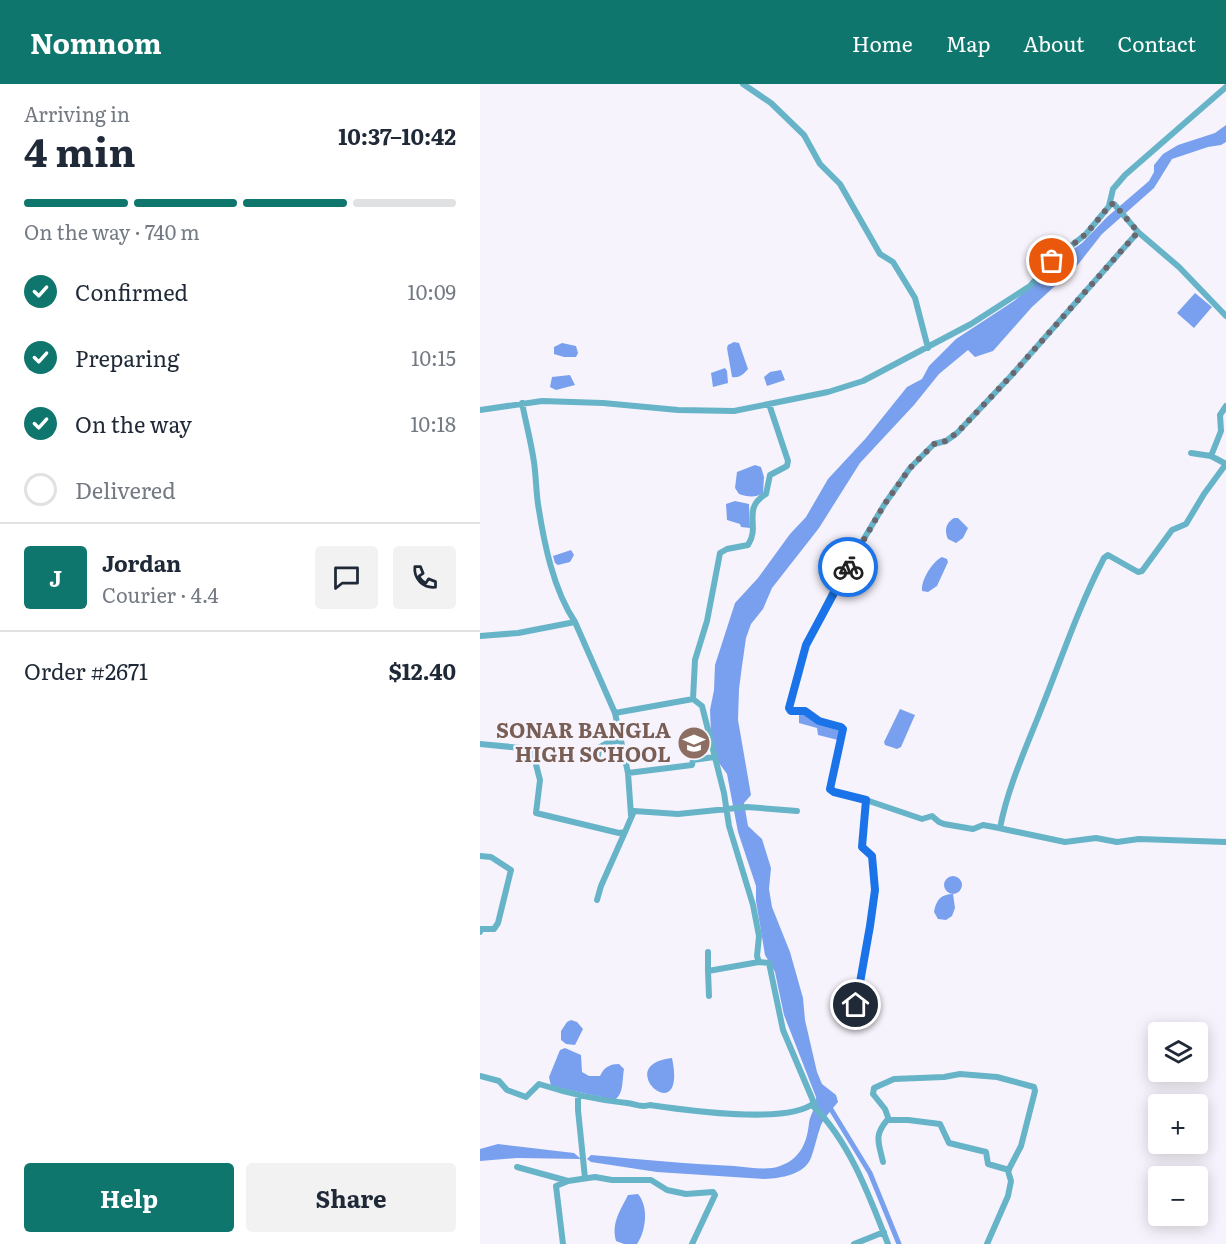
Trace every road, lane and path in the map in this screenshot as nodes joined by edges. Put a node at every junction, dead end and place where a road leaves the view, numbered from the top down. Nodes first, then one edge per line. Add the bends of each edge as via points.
1 (743, 84) edge
2 (1226, 87) edge
3 (1111, 205) junction
4 (1138, 232) junction
5 (1226, 316) edge
6 (928, 348) junction
7 (522, 403) junction
8 (769, 404) junction
9 (1226, 406) edge
10 (480, 410) edge
11 (1191, 453) dead end
12 (1211, 456) junction
13 (1226, 464) edge
14 (575, 622) junction
15 (480, 636) edge
16 (693, 699) junction
17 (615, 713) junction
18 (621, 740) junction
19 (480, 744) edge
20 (714, 757) junction
21 (597, 759) dead end
22 (628, 773) junction
23 (866, 800) junction
24 (728, 809) junction
25 (797, 811) dead end
26 (631, 815) junction
27 (1000, 828) junction
28 (625, 832) junction
29 (1226, 842) edge
30 (480, 856) edge
31 (597, 900) dead end
32 (480, 932) edge
33 (708, 952) dead end
34 (759, 962) junction
35 (708, 971) junction
36 (709, 996) dead end
37 (856, 1005) dead end
38 (480, 1076) edge
39 (578, 1096) junction
40 (814, 1105) junction
41 (888, 1119) junction
42 (883, 1162) dead end
43 (517, 1167) dead end
44 (1009, 1170) junction
45 (585, 1178) junction
46 (568, 1181) junction
47 (884, 1232) junction
48 (563, 1244) edge
49 (692, 1244) edge
50 (854, 1244) edge
51 (888, 1244) edge
52 (987, 1244) edge

1 - 6 street via 771,103 804,135 820,164 840,184 880,254 893,262 915,298
2 - 3 street via 1125,175 1113,189
3 - 4 street
3 - 6 street via 1030,286
4 - 5 street
4 - 23 street via 957,433 934,444 910,468 833,591 806,645 789,708 805,711 819,721 843,729 830,789
6 - 8 street via 863,381
7 - 8 street via 603,403 734,411
7 - 10 street
7 - 14 street via 544,534 566,608
8 - 16 street via 787,466 770,475 766,494 753,507 753,532 748,545 720,553 695,660
9 - 12 street via 1220,415 1221,431
11 - 12 street
12 - 13 street
13 - 27 street via 1186,524 1172,530 1142,571 1108,555 1104,558 1026,749
14 - 15 street
14 - 17 street
16 - 17 street
16 - 20 street via 702,706
17 - 18 street
18 - 21 street via 600,747
18 - 22 street
19 - 28 street via 532,749 540,780 536,813
20 - 22 street via 693,760 692,765
20 - 24 street
22 - 26 street
23 - 27 street via 922,819 932,816 944,824
23 - 37 street via 862,847 872,856 875,890
24 - 25 street
24 - 26 street via 678,814 634,811
24 - 34 street via 753,905
26 - 28 street
27 - 29 street via 1065,842 1096,838 1117,842
28 - 31 street
30 - 32 street via 491,857 511,870 498,923 494,929
33 - 35 street
34 - 35 street
34 - 40 street via 769,963 783,1029
35 - 36 street
38 - 39 street via 499,1081 507,1090 524,1096 539,1084
39 - 40 street via 641,1107 738,1115 798,1112
39 - 45 street
40 - 47 street via 863,1180
41 - 42 street via 878,1136
41 - 44 street via 940,1124 949,1143 986,1152 988,1164
41 - 44 street via 873,1090 894,1079 960,1074 1031,1085 1035,1091
43 - 46 street
44 - 52 street via 1008,1196
45 - 46 street
45 - 49 street via 651,1180 668,1190 692,1195 715,1193
46 - 48 street via 556,1186
47 - 50 street
47 - 51 street

